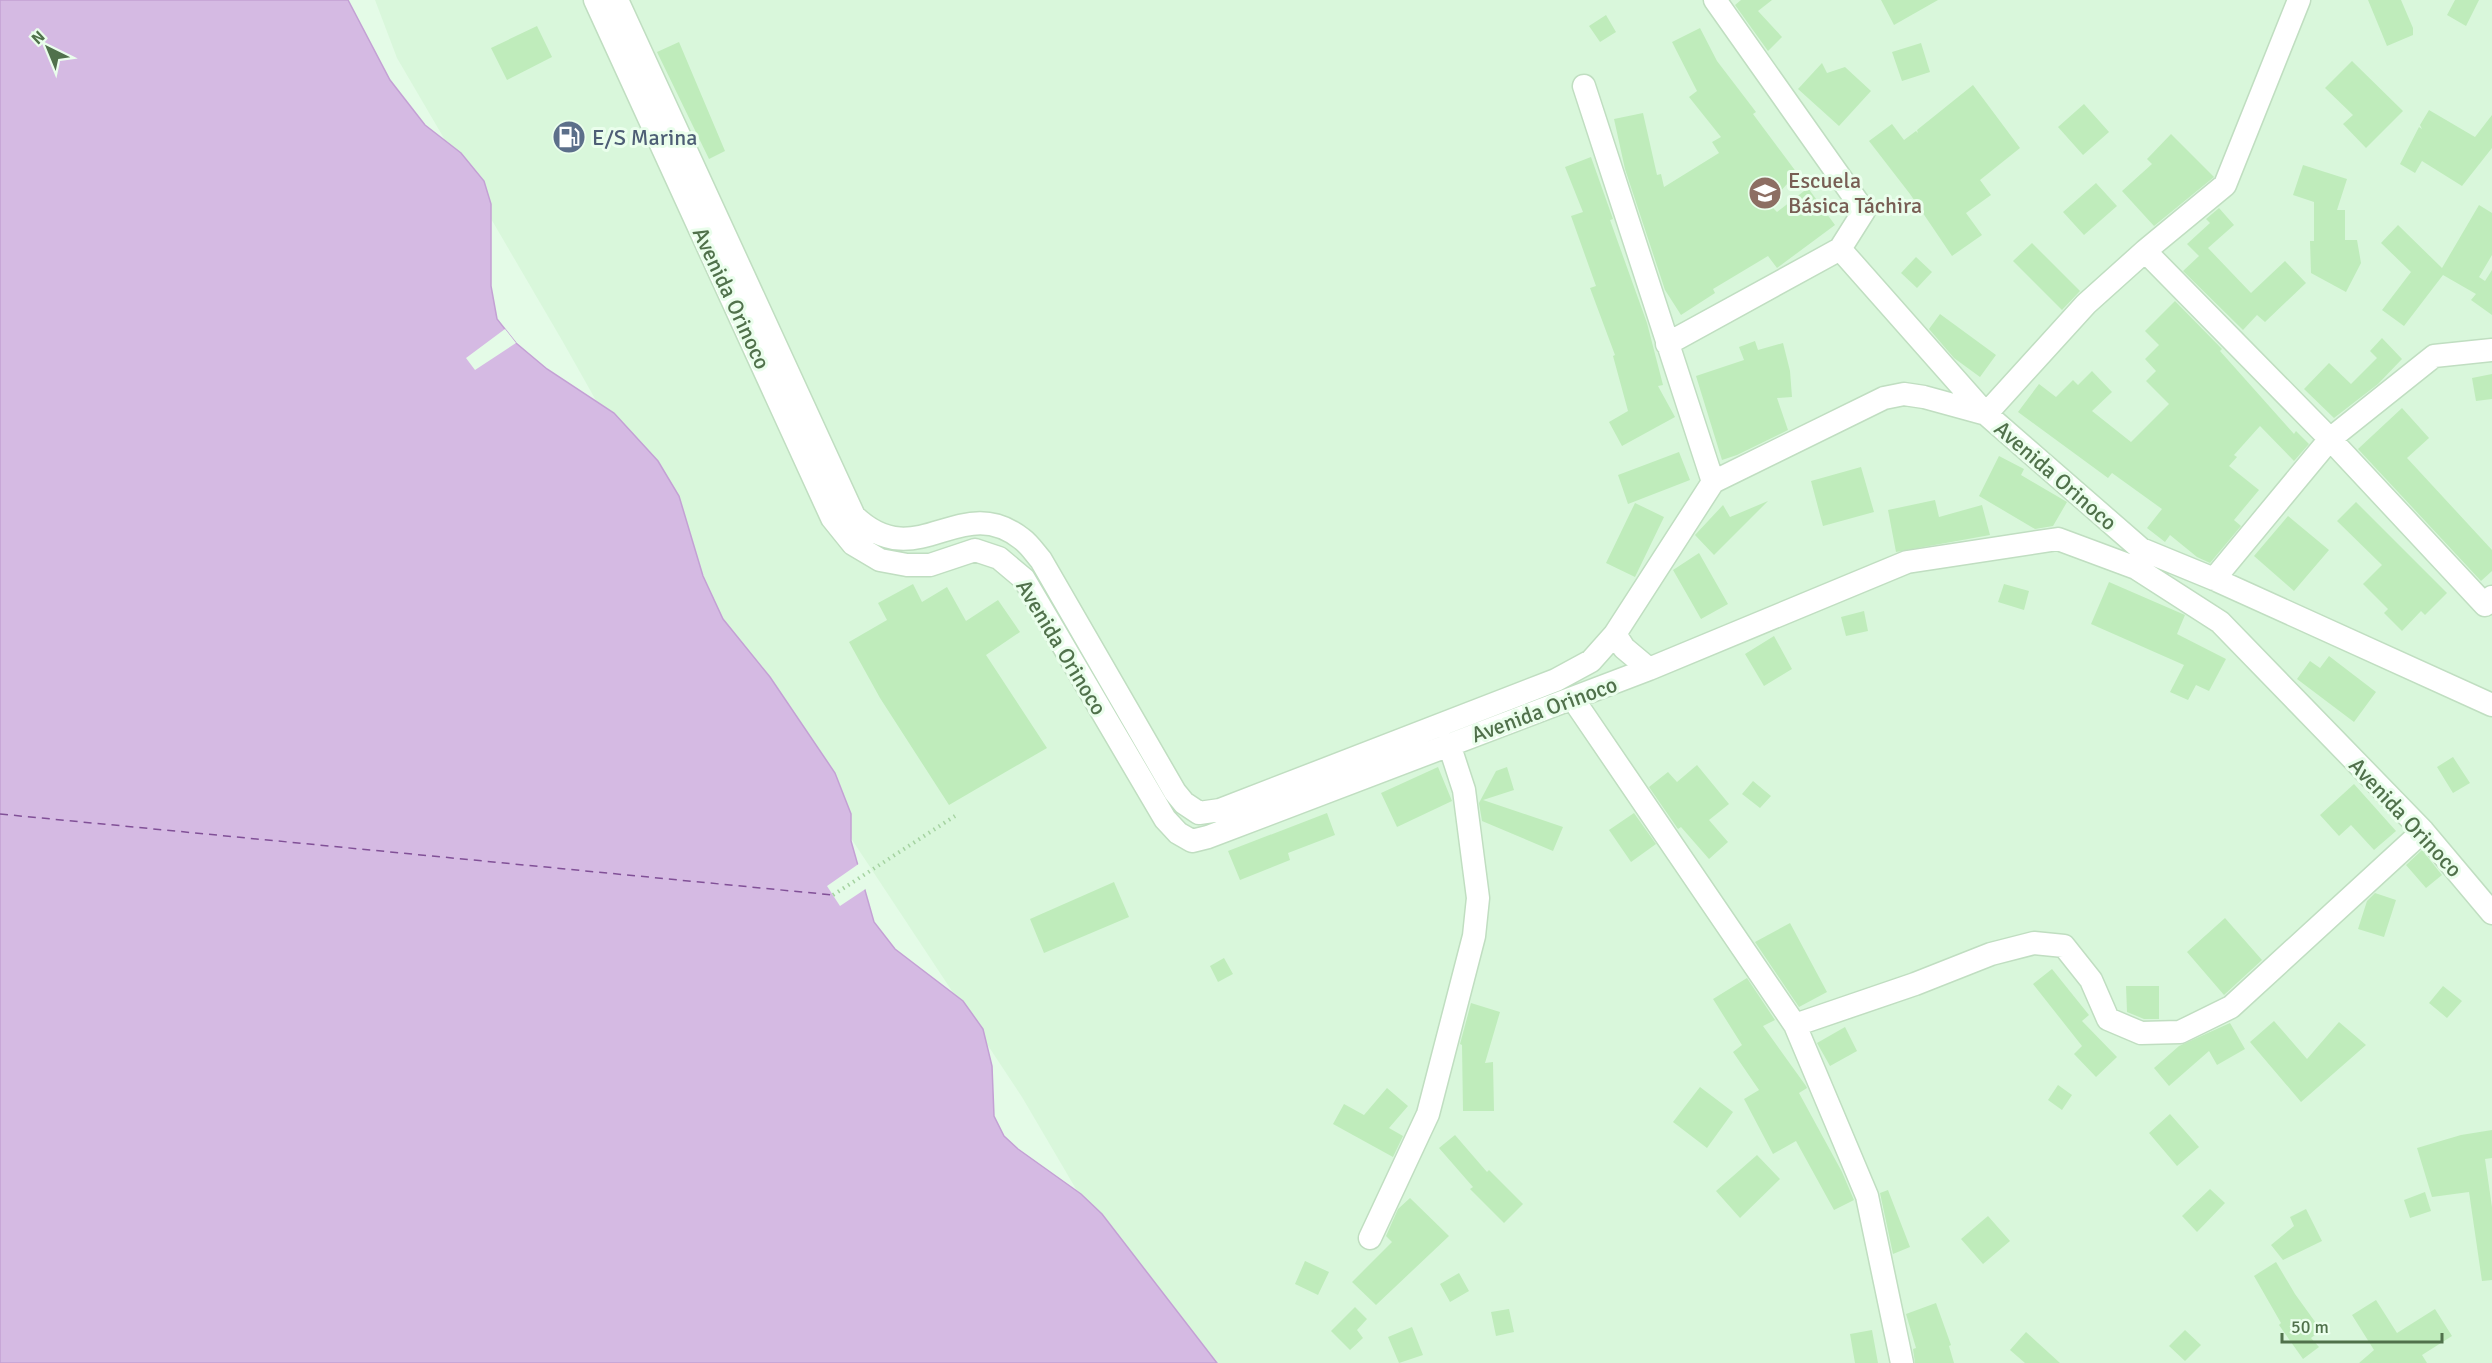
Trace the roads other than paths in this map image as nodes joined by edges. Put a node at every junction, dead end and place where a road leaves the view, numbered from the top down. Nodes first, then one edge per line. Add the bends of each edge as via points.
1 (595, 0) edge
2 (617, 0) edge
3 (1715, 0) edge
4 (2299, 0) edge
5 (1584, 86) dead end
6 (1840, 249) junction
7 (2145, 251) junction
8 (1667, 344) junction
9 (2492, 350) edge
10 (1986, 414) junction
11 (2331, 439) junction
12 (1713, 482) junction
13 (2214, 579) junction
14 (2492, 597) edge
15 (1615, 634) junction
16 (1649, 669) junction
17 (1573, 699) junction
18 (2492, 705) edge
19 (1449, 744) junction
20 (2423, 831) junction
21 (2492, 913) edge
22 (1795, 1025) junction
23 (1370, 1238) dead end
24 (1902, 1363) edge

1 - 19 street, Avenida Orinoco via 832,518 853,544 880,560 930,565 975,550 999,558 1023,579 1165,819 1178,833 1192,841 1208,837
2 - 15 street, Avenida Orinoco via 854,516 869,531 886,538 924,537 958,525 982,522 1022,539 1041,560 1175,792 1199,813 1220,810 1556,680 1591,661
3 - 6 street via 1864,211
4 - 7 street via 2224,185
5 - 8 street
6 - 8 street
6 - 10 street
7 - 10 street via 2086,304
7 - 11 street
8 - 12 street
9 - 11 street via 2434,356
10 - 12 street, Avenida Orinoco via 1924,397 1904,394 1884,398
10 - 13 street, Avenida Orinoco via 2141,549
11 - 13 street
11 - 14 street via 2486,605
12 - 15 street, Avenida Orinoco
13 - 18 street, Avenida Orinoco
15 - 16 street, Avenida Orinoco via 1624,648
16 - 17 street, Avenida Orinoco
16 - 20 street, Avenida Orinoco via 1906,562 2058,539 2136,568 2220,622
17 - 19 street, Avenida Orinoco
17 - 22 street
19 - 23 street via 1464,790 1478,898 1474,936 1428,1114
20 - 21 street, Avenida Orinoco
20 - 22 street via 2231,1007 2180,1032 2141,1033 2108,1019 2091,980 2064,946 2034,943 1991,954
22 - 24 street via 1867,1196

